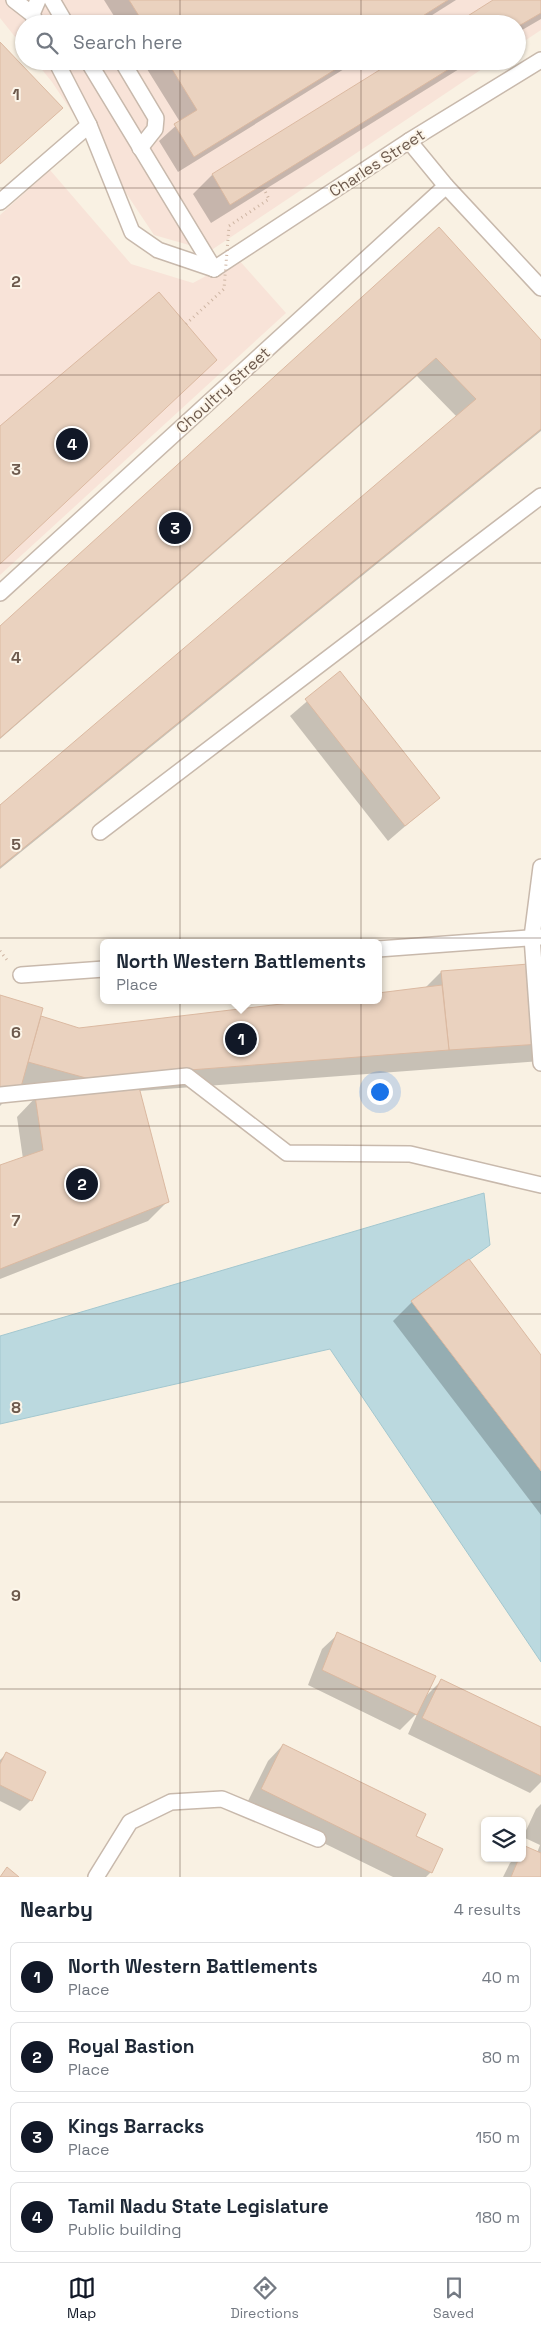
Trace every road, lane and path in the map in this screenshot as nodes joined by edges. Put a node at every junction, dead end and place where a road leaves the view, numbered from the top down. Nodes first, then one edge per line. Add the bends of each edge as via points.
1 (14, 0) edge
2 (38, 0) edge
3 (52, 0) edge
4 (30, 15) edge
5 (35, 15) edge
6 (61, 15) edge
7 (541, 60) edge
8 (526, 69) edge
9 (61, 70) edge
10 (93, 70) edge
11 (127, 70) edge
12 (525, 70) edge
13 (89, 125) junction
14 (409, 141) junction
15 (140, 148) junction
16 (262, 185) dead end
17 (446, 186) junction
18 (0, 202) edge
19 (214, 269) junction
20 (541, 288) edge
21 (186, 324) dead end
22 (541, 496) edge
23 (0, 593) edge
24 (100, 832) dead end
25 (541, 867) edge
26 (537, 937) edge
27 (382, 949) edge
28 (100, 969) edge
29 (21, 975) dead end
30 (541, 1063) edge
31 (0, 1096) edge
32 (541, 1185) edge
33 (318, 1838) dead end
34 (96, 1877) edge

1 - 4 lane
2 - 5 lane
3 - 6 lane
7 - 8 lane, Charles Street
9 - 13 lane
10 - 15 lane
11 - 15 lane via 156,118 155,129
12 - 14 lane, Charles Street
13 - 18 lane
13 - 19 lane via 132,232 158,250
14 - 17 lane
14 - 19 lane, Charles Street
15 - 19 lane
16 - 21 path, bridge via 269,199 229,226 224,289
17 - 20 lane
17 - 23 lane, Choultry Street
22 - 24 lane
25 - 26 lane
26 - 27 lane
26 - 30 lane
28 - 29 lane
31 - 32 lane via 187,1076 288,1153 410,1154
33 - 34 lane via 222,1799 170,1802 130,1822

